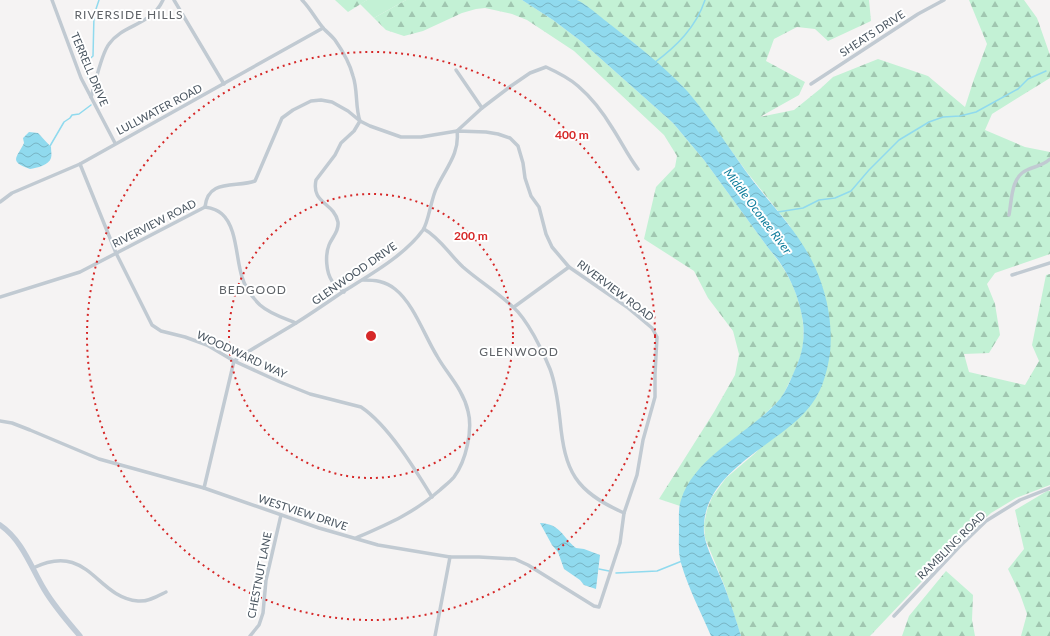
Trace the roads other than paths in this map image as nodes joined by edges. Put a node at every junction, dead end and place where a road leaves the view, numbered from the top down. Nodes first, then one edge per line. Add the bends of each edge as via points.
1 (52, 0) edge
2 (163, 0) edge
3 (174, 0) edge
4 (302, 0) edge
5 (944, 0) edge
6 (323, 28) junction
7 (456, 70) dead end
8 (224, 84) junction
9 (810, 84) dead end
10 (91, 98) junction
11 (482, 108) junction
12 (360, 121) junction
13 (457, 131) junction
14 (115, 143) junction
15 (1050, 159) edge
16 (80, 164) junction
17 (638, 169) dead end
18 (0, 202) edge
19 (205, 206) junction
20 (1009, 215) dead end
21 (424, 229) junction
22 (116, 253) junction
23 (1050, 263) edge
24 (570, 267) junction
25 (1012, 275) dead end
26 (363, 280) junction
27 (344, 292) junction
28 (0, 297) edge
29 (514, 307) junction
30 (296, 323) junction
31 (234, 361) junction
32 (0, 421) edge
33 (204, 488) junction
34 (1050, 488) edge
35 (432, 497) junction
36 (624, 513) junction
37 (281, 515) junction
38 (0, 525) edge
39 (356, 538) junction
40 (450, 557) junction
41 (33, 568) junction
42 (166, 592) dead end
43 (599, 607) joint
44 (894, 616) dead end
45 (80, 636) edge
46 (250, 636) edge
47 (435, 636) edge

1 - 10 street, TERRELL DRIVE
2 - 10 street via 149,18 119,34 108,45
3 - 8 street
4 - 6 street
5 - 9 street, SHEATS DRIVE
6 - 8 street, LULLWATER ROAD
6 - 12 street via 335,40 354,76 357,114
7 - 11 street
8 - 14 street, LULLWATER ROAD
10 - 14 street, TERRELL DRIVE
11 - 13 street
11 - 17 street via 530,73 546,67 578,85 604,115
12 - 13 street, RIVERVIEW ROAD via 402,137 421,137
12 - 19 street, RIVERVIEW ROAD via 332,102 321,100 301,105 282,118 255,181 218,187 209,193
12 - 27 street via 342,143 315,185 318,198 334,212 338,221 326,260 332,280
13 - 21 street via 454,158 437,187
13 - 24 street, RIVERVIEW ROAD via 498,134 510,138 518,146 525,178 531,196 539,207 546,234 552,247
14 - 16 street, LULLWATER ROAD
15 - 20 street via 1043,165 1028,169 1018,176 1014,184
16 - 18 street, LULLWATER ROAD via 12,193
16 - 22 street, WOODWARD WAY
19 - 22 street, RIVERVIEW ROAD
19 - 30 street via 222,214 228,221 242,278 253,297 266,310
21 - 26 street, GLENWOOD DRIVE via 405,249
21 - 29 street via 462,266
22 - 28 street, RIVERVIEW ROAD via 80,272
22 - 31 street, WOODWARD WAY via 152,325 161,331 207,345
23 - 25 street
24 - 29 street
24 - 36 street, RIVERVIEW ROAD via 627,307 652,328 657,337 655,397 643,440 637,475
26 - 27 street, GLENWOOD DRIVE
26 - 35 street via 385,283 405,298 437,357 463,395 469,411 469,435 462,461 454,478
27 - 30 street, GLENWOOD DRIVE
29 - 36 street via 532,331 550,369 557,394 565,457 570,468 576,479 596,498
30 - 31 street, GLENWOOD DRIVE
31 - 33 street
31 - 35 street, WOODWARD WAY via 310,394 361,407 367,411 411,463
32 - 33 street, WESTVIEW DRIVE via 22,427 99,459
33 - 37 street, WESTVIEW DRIVE
34 - 44 street, RAMBLING ROAD via 1020,500 986,521
35 - 39 street via 409,514
36 - 43 street, RIVERVIEW ROAD via 620,543
37 - 39 street, WESTVIEW DRIVE
37 - 46 street, CHESTNUT LANE via 266,580 263,613 259,625
38 - 41 main road via 14,539
39 - 40 street, WESTVIEW DRIVE via 378,545
40 - 43 street, WESTVIEW DRIVE via 515,559
40 - 47 street
41 - 42 street via 56,560 74,563 86,569 113,592 138,602 150,600
41 - 45 main road via 56,608

